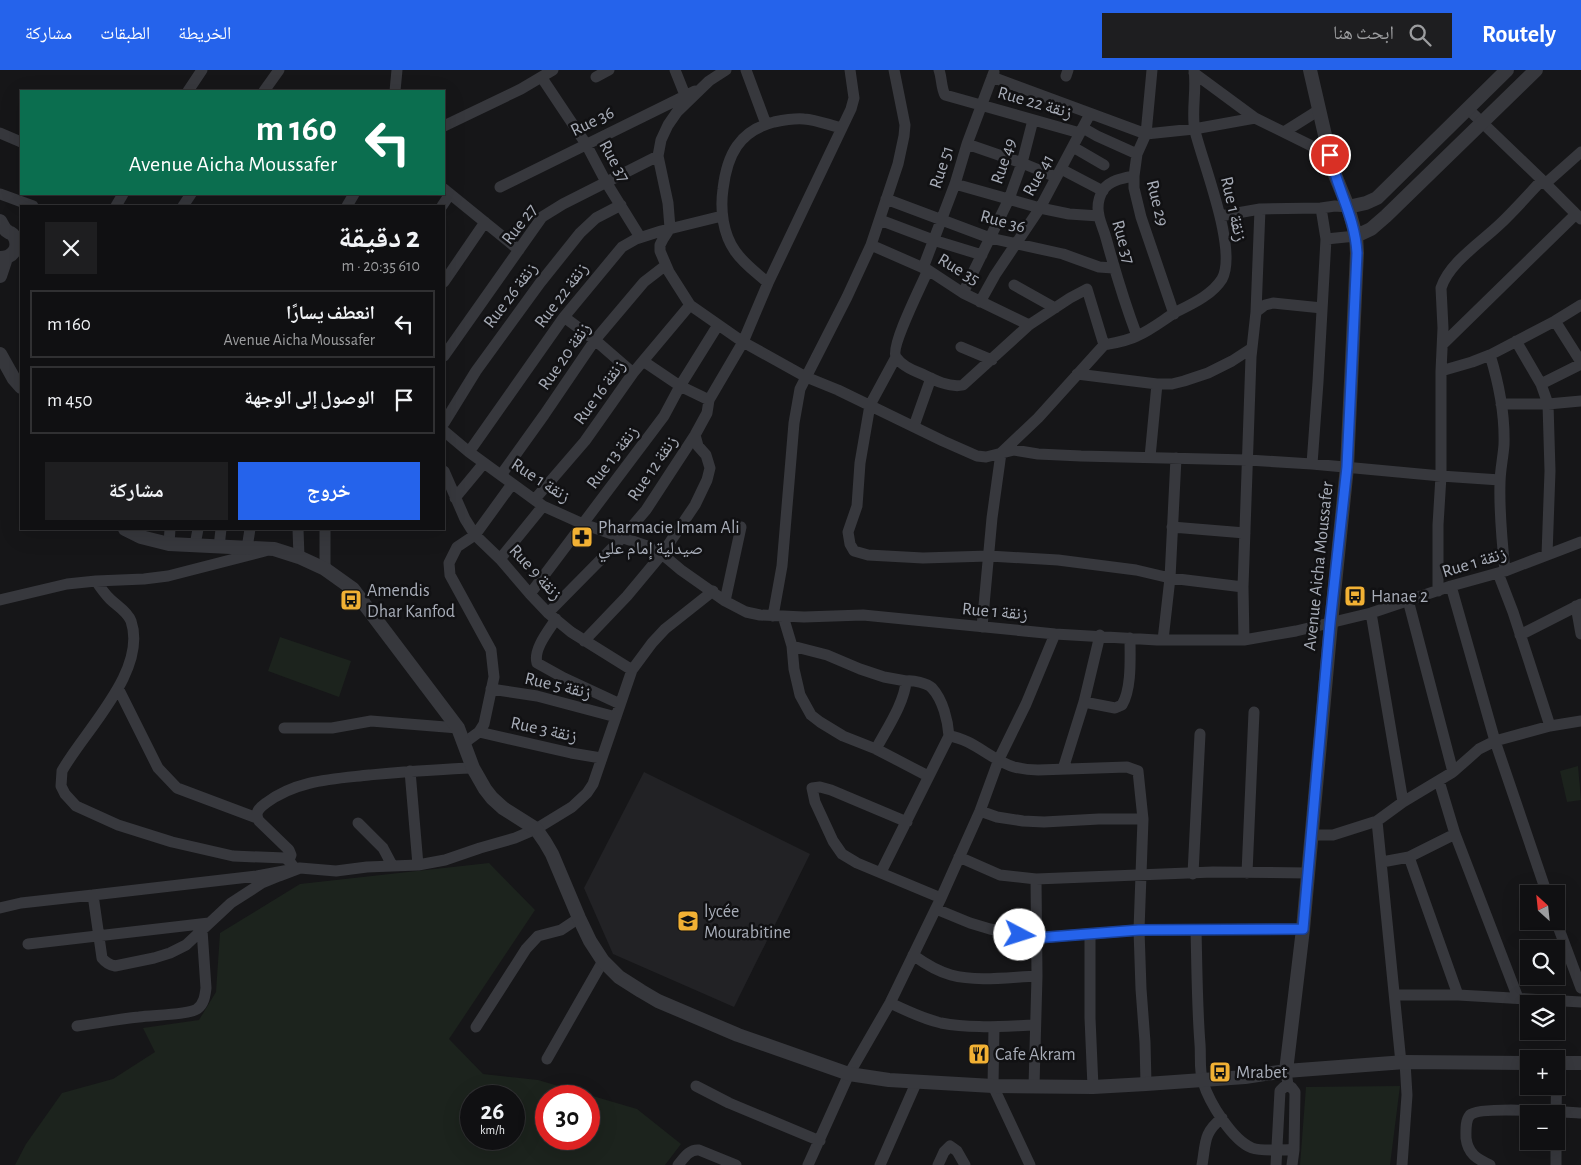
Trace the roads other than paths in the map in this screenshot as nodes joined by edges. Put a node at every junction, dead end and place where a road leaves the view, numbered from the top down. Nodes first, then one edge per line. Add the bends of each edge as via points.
1 (202, 70) edge
2 (279, 70) edge
3 (397, 70) edge
4 (553, 70) edge
5 (609, 70) edge
6 (675, 70) edge
7 (726, 70) edge
8 (746, 70) edge
9 (850, 70) edge
10 (894, 70) edge
11 (939, 70) edge
12 (1152, 70) edge
13 (1310, 70) edge
14 (1507, 70) edge
15 (1536, 70) edge
16 (1194, 71) edge
17 (993, 74) edge
18 (596, 77) dead end
19 (542, 78) junction
20 (701, 88) junction
21 (189, 90) edge
22 (265, 90) edge
23 (395, 90) edge
24 (685, 95) junction
25 (982, 105) junction
26 (1468, 109) junction
27 (1319, 110) junction
28 (1090, 114) junction
29 (1254, 118) junction
30 (1033, 120) junction
31 (1481, 123) junction
32 (766, 124) junction
33 (445, 126) edge
34 (842, 128) junction
35 (1194, 129) junction
36 (1082, 131) junction
37 (1284, 132) junction
38 (0, 133) edge
39 (1146, 134) junction
40 (20, 142) edge
41 (586, 144) junction
42 (967, 144) junction
43 (1073, 147) junction
44 (1581, 152) edge
45 (1137, 154) junction
46 (1330, 155) junction
47 (658, 156) junction
48 (1022, 163) junction
49 (1104, 165) dead end
50 (1059, 173) junction
51 (1134, 176) junction
52 (606, 182) junction
53 (1544, 182) junction
54 (955, 184) junction
55 (500, 187) dead end
56 (1103, 191) junction
57 (447, 192) edge
58 (0, 194) edge
59 (886, 199) junction
60 (1009, 199) junction
61 (30, 205) edge
62 (442, 205) edge
63 (621, 205) junction
64 (1040, 208) junction
65 (1321, 208) junction
66 (1348, 208) junction
67 (1260, 209) junction
68 (722, 216) junction
69 (1098, 216) junction
70 (1220, 216) junction
71 (1579, 217) edge
72 (880, 220) junction
73 (941, 220) junction
74 (485, 222) junction
75 (670, 228) junction
76 (1356, 236) junction
77 (640, 237) junction
78 (990, 238) junction
79 (1326, 239) junction
80 (934, 240) junction
81 (9, 242) edge
82 (1017, 244) junction
83 (871, 245) junction
84 (520, 250) junction
85 (982, 255) junction
86 (666, 265) junction
87 (1113, 268) junction
88 (925, 269) junction
89 (0, 276) edge
90 (445, 281) edge
91 (768, 283) junction
92 (1014, 285) dead end
93 (963, 293) junction
94 (980, 302) junction
95 (690, 304) junction
96 (1581, 305) edge
97 (1055, 308) junction
98 (1322, 308) junction
99 (1256, 312) junction
100 (1174, 314) junction
101 (564, 317) junction
102 (1555, 321) junction
103 (718, 325) junction
104 (1029, 325) junction
105 (1137, 336) junction
106 (595, 340) junction
107 (1516, 341) junction
108 (743, 342) junction
109 (1443, 344) junction
110 (1104, 345) junction
111 (961, 347) dead end
112 (1252, 348) junction
113 (0, 354) edge
114 (1490, 354) junction
115 (445, 355) edge
116 (896, 357) junction
117 (992, 360) junction
118 (643, 361) junction
119 (1581, 363) edge
120 (1441, 371) junction
121 (633, 373) junction
122 (1077, 374) junction
123 (806, 377) junction
124 (931, 378) junction
125 (1157, 384) junction
126 (1540, 384) junction
127 (20, 386) edge
128 (680, 386) junction
129 (709, 400) junction
130 (1581, 401) edge
131 (1501, 404) junction
132 (1548, 404) junction
133 (870, 406) junction
134 (445, 420) edge
135 (914, 426) junction
136 (445, 432) edge
137 (695, 434) junction
138 (468, 452) junction
139 (1001, 453) junction
140 (1150, 457) junction
141 (1176, 458) junction
142 (1248, 460) junction
143 (484, 463) junction
144 (1312, 464) junction
145 (1347, 467) junction
146 (445, 473) edge
147 (501, 475) junction
148 (1441, 476) junction
149 (1500, 480) junction
150 (512, 484) junction
151 (455, 498) junction
152 (539, 503) junction
153 (583, 524) junction
154 (741, 527) dead end
155 (1172, 528) junction
156 (127, 530) edge
157 (170, 530) edge
158 (198, 530) edge
159 (221, 530) edge
160 (250, 530) edge
161 (298, 530) edge
162 (325, 530) edge
163 (1246, 533) junction
164 (475, 535) junction
165 (623, 537) junction
166 (1581, 542) edge
167 (168, 544) junction
168 (196, 546) junction
169 (219, 547) junction
170 (247, 548) junction
171 (274, 549) junction
172 (662, 554) junction
173 (1546, 555) junction
174 (989, 556) junction
175 (299, 557) junction
176 (500, 559) junction
177 (325, 569) junction
178 (1502, 572) junction
179 (1170, 578) junction
180 (96, 581) junction
181 (1451, 586) junction
182 (1243, 587) junction
183 (713, 591) junction
184 (1438, 591) junction
185 (530, 594) junction
186 (0, 600) edge
187 (1408, 600) junction
188 (725, 601) junction
189 (1578, 605) edge
190 (1371, 613) junction
191 (552, 616) junction
192 (778, 616) junction
193 (1330, 623) junction
194 (982, 627) junction
195 (1055, 634) junction
196 (1581, 634) edge
197 (1520, 635) junction
198 (1100, 636) junction
199 (1130, 638) junction
200 (1163, 640) junction
201 (1244, 640) junction
202 (584, 641) junction
203 (792, 646) junction
204 (632, 670) junction
205 (906, 680) junction
206 (118, 688) junction
207 (491, 689) junction
208 (1084, 702) junction
209 (620, 704) junction
210 (1254, 712) dead end
211 (616, 717) junction
212 (1581, 721) edge
213 (1550, 726) junction
214 (284, 728) dead end
215 (458, 728) junction
216 (479, 732) junction
217 (1200, 734) dead end
218 (949, 736) junction
219 (1495, 741) junction
220 (464, 743) junction
221 (876, 749) junction
222 (601, 758) junction
223 (1000, 759) junction
224 (473, 768) junction
225 (1063, 768) junction
226 (410, 771) junction
227 (1453, 772) junction
228 (928, 776) junction
229 (1439, 782) junction
230 (1403, 802) junction
231 (980, 811) junction
232 (257, 818) junction
233 (1143, 819) junction
234 (1377, 821) junction
235 (358, 822) dead end
236 (907, 822) junction
237 (536, 829) junction
238 (1312, 834) junction
239 (1455, 834) junction
240 (959, 857) junction
241 (1409, 857) junction
242 (1382, 862) junction
243 (392, 865) junction
244 (418, 865) junction
245 (294, 866) junction
246 (881, 872) junction
247 (1247, 873) junction
248 (1308, 873) junction
249 (1141, 874) junction
250 (1193, 874) junction
251 (1036, 879) junction
252 (1544, 885) edge
253 (93, 894) junction
254 (938, 903) junction
255 (0, 908) edge
256 (579, 918) junction
257 (205, 926) junction
258 (1303, 929) junction
259 (1139, 930) junction
260 (1196, 930) junction
261 (1559, 930) edge
262 (1090, 935) junction
263 (98, 937) junction
264 (1036, 938) junction
265 (28, 944) dead end
266 (913, 955) junction
267 (603, 960) junction
268 (1037, 976) junction
269 (1581, 988) edge
270 (1395, 994) junction
271 (1458, 995) junction
272 (1518, 998) junction
273 (1581, 1002) edge
274 (890, 1003) junction
275 (1035, 1025) junction
276 (77, 1026) dead end
277 (476, 1027) dead end
278 (994, 1027) junction
279 (547, 1059) dead end
280 (1403, 1062) junction
281 (1565, 1062) edge
282 (1520, 1063) edge
283 (1581, 1063) edge
284 (1286, 1071) junction
285 (849, 1074) junction
286 (917, 1081) junction
287 (1202, 1081) junction
288 (1146, 1084) junction
289 (696, 1086) dead end
290 (993, 1086) junction
291 (1034, 1086) junction
292 (1288, 1086) junction
293 (1093, 1087) junction
294 (1520, 1111) edge
295 (1565, 1113) edge
296 (1581, 1113) edge
297 (1222, 1118) junction
298 (820, 1141) junction
299 (1277, 1149) junction
300 (1294, 1150) junction
301 (1556, 1150) edge
302 (678, 1165) edge
303 (736, 1165) edge
304 (808, 1165) edge
305 (880, 1165) edge
306 (938, 1165) edge
307 (965, 1165) edge
308 (1030, 1165) edge
309 (1202, 1165) edge
310 (1276, 1165) edge
311 (1292, 1165) edge
312 (1402, 1165) edge
313 (1490, 1165) edge
314 (1556, 1165) edge

1 - 21 street
2 - 22 street
3 - 23 street
4 - 19 street
5 - 18 street
6 - 24 street
7 - 20 street
8 - 32 street
9 - 34 street, Rue 12 زنقة via 854,98
10 - 59 street via 905,125 898,164
11 - 25 street, Rue 22 زنقة via 946,95
12 - 39 street, Rue 29
13 - 27 street, Avenue Aicha Moussafer
14 - 26 street
15 - 31 street
16 - 29 street
16 - 35 street, Rue 1 زنقة
17 - 25 street, Rue 51
17 - 28 street
19 - 33 street
19 - 41 street, Rue 37
20 - 24 street, Rue 36
20 - 47 street via 671,120 661,140
24 - 41 street, Rue 36
25 - 30 street, Rue 22 زنقة
25 - 42 street, Rue 51
26 - 31 street
26 - 66 street via 1377,198
27 - 37 street
27 - 46 street, Avenue Aicha Moussafer
28 - 36 street, Rue 41
28 - 39 street
29 - 35 street
29 - 37 street
30 - 36 street, Rue 22 زنقة
30 - 48 street, Rue 49
31 - 53 street
31 - 76 street via 1386,216
32 - 34 street via 800,118
32 - 68 street via 746,135 733,153 724,179
34 - 91 street, Rue 12 زنقة
35 - 39 street
35 - 70 street, Rue 1 زنقة
36 - 43 street, Rue 41
36 - 45 street, Rue 22 زنقة
37 - 46 street
38 - 40 street
39 - 45 street, Rue 29
41 - 52 street, Rue 37
41 - 55 street, Rue 36
42 - 48 street
42 - 54 street, Rue 51
43 - 49 street
43 - 50 street, Rue 41
44 - 53 street
45 - 51 street, Rue 29
46 - 66 street, Avenue Aicha Moussafer
47 - 52 street, Rue 27
47 - 75 street via 670,211
48 - 50 street
48 - 60 street, Rue 49
50 - 56 street
50 - 64 street, Rue 41
51 - 56 street via 1110,183
51 - 100 street, Rue 29 via 1141,216
52 - 63 street, Rue 37
52 - 84 street, Rue 27 via 544,215
53 - 71 street
53 - 109 street via 1446,276 1441,288
54 - 60 street
54 - 73 street, Rue 51
56 - 69 street, Rue 37
57 - 62 street
57 - 74 street
58 - 61 street
59 - 72 street
59 - 73 street, Rue 36
60 - 64 street
60 - 78 street, Rue 49
63 - 77 street, Rue 37
63 - 134 street, Rue 26 زنقة via 596,218 580,233 482,363
64 - 69 street
64 - 82 street, Rue 41
65 - 66 street
65 - 67 street
65 - 79 street
66 - 76 street, Avenue Aicha Moussafer
67 - 70 street
67 - 99 street
68 - 75 street, Rue 22 زنقة
68 - 91 street via 735,251
69 - 87 street, Rue 37
70 - 100 street, Rue 1 زنقة via 1227,259 1223,277 1212,291
71 - 109 street
72 - 80 street
72 - 83 street
73 - 78 street, Rue 36
73 - 80 street, Rue 51
74 - 84 street
74 - 90 street
75 - 77 street, Rue 22 زنقة
75 - 86 street via 660,247
76 - 79 street
76 - 145 street, Avenue Aicha Moussafer
77 - 101 street, Rue 22 زنقة via 619,249
78 - 82 street, Rue 36
78 - 85 street, Rue 49
79 - 98 street
80 - 85 street
80 - 88 street, Rue 51
81 - 89 street
82 - 87 street, Rue 36
82 - 94 street, Rue 41
83 - 88 street, Rue 35
83 - 123 street
84 - 115 street, Rue 27
85 - 93 street, Rue 49
86 - 95 street
86 - 106 street, Rue 20 زنقة via 644,282
87 - 105 street, Rue 37
88 - 93 street, Rue 35
88 - 116 street, Rue 51 via 897,342
91 - 108 street, Rue 12 زنقة
92 - 97 street
93 - 94 street, Rue 35
94 - 104 street, Rue 35
95 - 103 street
95 - 118 street, Rue 16 زنقة
96 - 102 street
97 - 104 street
97 - 110 street via 1088,289
98 - 99 street via 1272,303
98 - 144 street
99 - 112 street
100 - 105 street, Rue 1 زنقة
101 - 106 street
101 - 138 street, Rue 22 زنقة
102 - 107 street
102 - 119 street
103 - 108 street
103 - 128 street, Rue 13 زنقة
104 - 117 street
105 - 110 street, Rue 1 زنقة
106 - 121 street
106 - 147 street, Rue 20 زنقة
107 - 114 street
107 - 126 street
108 - 123 street
108 - 129 street, Rue 12 زنقة
109 - 120 street
110 - 122 street
111 - 117 street
112 - 125 street via 1208,373 1176,383
112 - 142 street
113 - 127 street
114 - 120 street
114 - 131 street
116 - 124 street
116 - 133 street, Rue 51
117 - 124 street via 963,386
118 - 121 street, Rue 16 زنقة
118 - 128 street
119 - 126 street
120 - 148 street
121 - 152 street, Rue 16 زنقة
122 - 125 street
122 - 139 street
123 - 133 street
123 - 192 street via 796,405
124 - 135 street
125 - 140 street
126 - 132 street
128 - 129 street
128 - 153 street, Rue 13 زنقة via 664,416
129 - 137 street, Rue 12 زنقة via 707,413
130 - 132 street
131 - 132 street
131 - 149 street via 1504,443
132 - 173 street via 1550,471
133 - 135 street
133 - 174 street, Rue 51 via 860,463 857,506 848,532 852,549 868,554 923,558
135 - 139 street via 977,456
136 - 138 street, Rue 1 زنقة
137 - 165 street, Rue 12 زنقة via 646,510
137 - 172 street via 698,446 708,460 707,480 695,505
138 - 143 street, Rue 1 زنقة
139 - 140 street via 1014,450
139 - 174 street
140 - 141 street
141 - 142 street
141 - 155 street
142 - 144 street
142 - 163 street
143 - 147 street, Rue 1 زنقة
143 - 151 street
144 - 145 street
145 - 148 street
145 - 193 street, Avenue Aicha Moussafer
146 - 151 street, Rue 9 زنقة
147 - 150 street, Rue 1 زنقة
148 - 149 street
148 - 184 street
149 - 178 street
150 - 152 street, Rue 1 زنقة
150 - 164 street
151 - 164 street, Rue 9 زنقة
152 - 153 street, Rue 1 زنقة
152 - 176 street, Rue 16 زنقة
153 - 165 street, Rue 1 زنقة
153 - 185 street, Rue 13 زنقة
154 - 188 street
155 - 163 street
155 - 179 street
156 - 167 street via 141,538
157 - 167 street
158 - 168 street
159 - 169 street
160 - 170 street
161 - 175 street
162 - 177 street
163 - 182 street
164 - 176 street, Rue 9 زنقة
164 - 207 street via 457,548 449,563 450,575 491,650 494,677
165 - 172 street, Rue 1 زنقة
165 - 191 street, Rue 12 زنقة
166 - 173 street, Rue 1 زنقة
167 - 168 street
168 - 169 street
169 - 170 street
170 - 171 street
171 - 175 street
171 - 180 street via 168,576
172 - 183 street, Rue 1 زنقة
172 - 202 street
173 - 178 street, Rue 1 زنقة
174 - 179 street via 1091,564
174 - 194 street
175 - 177 street
176 - 185 street, Rue 9 زنقة
177 - 215 street via 352,588
178 - 181 street, Rue 1 زنقة
178 - 197 street
179 - 182 street
179 - 200 street
180 - 186 street via 67,584
180 - 206 street via 126,613 133,630 129,665
181 - 184 street, Rue 1 زنقة
181 - 219 street
182 - 201 street
183 - 188 street, Rue 1 زنقة
183 - 204 street via 665,629
184 - 187 street, Rue 1 زنقة
185 - 191 street, Rue 9 زنقة
187 - 190 street, Rue 1 زنقة
187 - 227 street
188 - 192 street, Rue 1 زنقة via 746,612
189 - 196 street
189 - 197 street
190 - 193 street, Rue 1 زنقة
190 - 230 street
191 - 202 street, Rue 9 زنقة
191 - 209 street, Rue 12 زنقة via 537,663
192 - 194 street, Rue 1 زنقة via 863,615
192 - 203 street
193 - 201 street, Rue 1 زنقة
193 - 238 street, Avenue Aicha Moussafer
194 - 195 street, Rue 1 زنقة
195 - 198 street, Rue 1 زنقة
195 - 223 street
197 - 213 street
198 - 199 street, Rue 1 زنقة
198 - 208 street
199 - 200 street, Rue 1 زنقة
199 - 208 street via 1127,692 1122,705 1115,708
200 - 201 street, Rue 1 زنقة
202 - 204 street, Rue 9 زنقة
203 - 205 street via 827,655 884,677
203 - 221 street via 800,696 811,715 843,736
204 - 209 street
205 - 218 street via 931,686 940,699
205 - 221 street via 896,712
206 - 232 street via 158,768 178,788
206 - 245 street via 62,771 61,786 71,801 83,810 118,825 172,842 233,856 282,857
207 - 211 street, Rue 5 زنقة via 537,696
207 - 216 street via 484,724
208 - 225 street
209 - 211 street
210 - 247 street
211 - 222 street
212 - 213 street
213 - 219 street
214 - 215 street via 332,728 370,721
215 - 220 street
216 - 220 street
216 - 222 street, Rue 3 زنقة
217 - 250 street
218 - 223 street
218 - 228 street
219 - 227 street via 1479,749
219 - 252 street
220 - 224 street
221 - 228 street
222 - 237 street via 587,794
223 - 225 street via 1027,769
223 - 231 street
224 - 226 street
224 - 237 street via 492,798
225 - 233 street via 1127,767 1136,770
226 - 232 street via 306,783 259,808
226 - 244 street
227 - 229 street
228 - 236 street
229 - 230 street
229 - 239 street
230 - 234 street
231 - 233 street via 1023,821
231 - 240 street
232 - 245 street via 289,850
233 - 249 street
234 - 238 street via 1333,835
234 - 242 street
235 - 243 street via 382,848
236 - 246 street
236 - 246 street via 831,790 812,787 815,802 837,848 848,859
237 - 244 street via 504,842
237 - 256 street via 552,854
238 - 248 street, Avenue Aicha Moussafer
239 - 241 street
239 - 272 street
240 - 251 street via 1000,874
240 - 254 street
241 - 242 street
241 - 271 street
242 - 270 street
243 - 244 street
243 - 245 street via 336,871
245 - 253 street via 257,876
245 - 257 street via 232,903
246 - 254 street
247 - 248 street
247 - 250 street
248 - 258 street, Avenue Aicha Moussafer
249 - 250 street
249 - 251 street
249 - 259 street
251 - 264 street
253 - 255 street
253 - 263 street
254 - 264 street via 970,923
254 - 266 street
256 - 267 street
256 - 277 street via 561,930 538,936 526,949
257 - 263 street
257 - 263 street via 186,945 170,953 115,966 102,958
257 - 276 street via 206,988 199,1008
258 - 260 street
258 - 284 street, Avenue Aicha Moussafer
259 - 260 street
259 - 262 street
259 - 288 street
260 - 287 street
261 - 269 street
262 - 264 street
262 - 293 street
263 - 265 street
264 - 268 street
266 - 268 street via 944,972 967,978
266 - 274 street
267 - 279 street
267 - 285 street via 619,977 658,1000 738,1035
268 - 275 street
270 - 271 street
270 - 280 street
271 - 272 street
272 - 273 street
274 - 278 street via 942,1023
274 - 285 street
275 - 278 street
275 - 291 street
278 - 290 street
280 - 282 street
280 - 284 street
280 - 312 street via 1407,1094
281 - 283 street
284 - 287 street
284 - 292 street
285 - 286 street
285 - 298 street
286 - 290 street
286 - 305 street
287 - 288 street
287 - 297 street
288 - 293 street
289 - 298 street
290 - 291 street
290 - 308 street
291 - 293 street
292 - 299 street via 1280,1091
292 - 300 street via 1295,1092
294 - 313 street via 1476,1112 1466,1120 1467,1145 1476,1159
295 - 296 street
297 - 299 street via 1235,1135 1252,1148
297 - 309 street via 1208,1133
298 - 304 street
299 - 300 street
299 - 310 street
300 - 311 street
301 - 314 street
302 - 303 street via 695,1150
306 - 307 street via 950,1146

